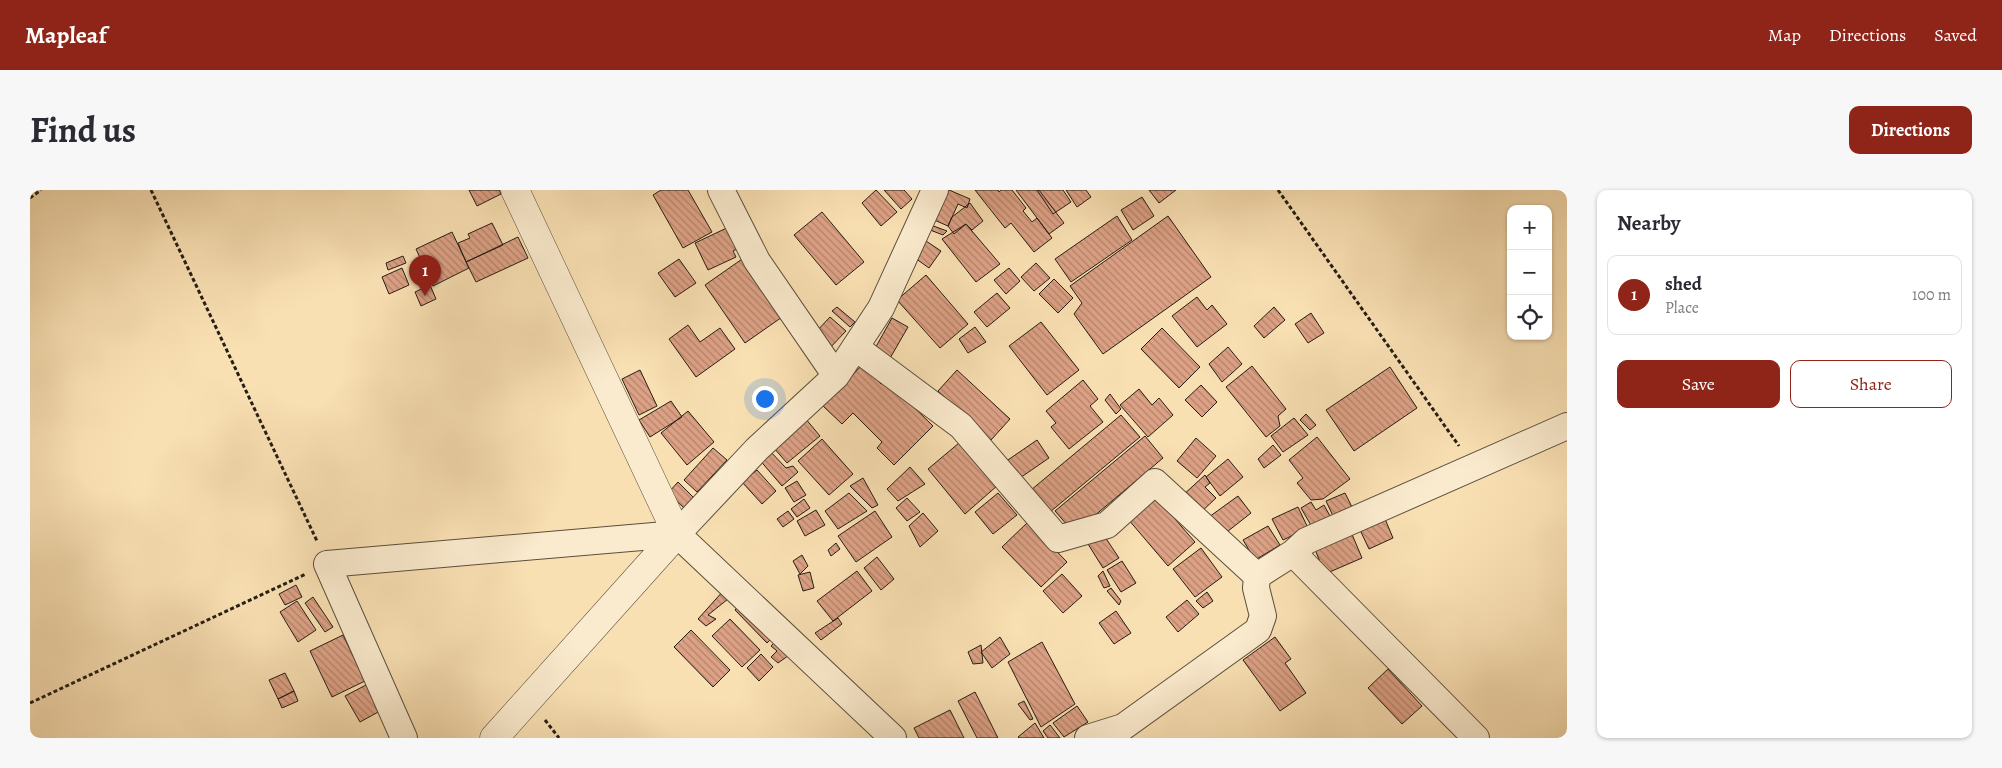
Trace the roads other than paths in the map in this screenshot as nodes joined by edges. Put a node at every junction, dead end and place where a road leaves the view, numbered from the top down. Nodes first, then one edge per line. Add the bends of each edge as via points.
1 (515, 190) edge
2 (720, 190) edge
3 (935, 190) edge
4 (855, 347) junction
5 (836, 376) junction
6 (1567, 426) edge
7 (677, 534) junction
8 (1293, 553) junction
9 (1257, 576) junction
10 (404, 738) edge
11 (494, 738) edge
12 (894, 738) edge
13 (1088, 738) edge
14 (1476, 738) edge

1 - 7 street
2 - 5 street via 757,261
3 - 4 street via 881,308
4 - 5 street
4 - 9 street via 961,426 1058,539 1107,526 1155,482
5 - 7 street via 757,449
6 - 8 street via 1306,541
7 - 10 street via 327,564
7 - 11 street
7 - 12 street
8 - 9 street
8 - 14 street
9 - 13 street via 1256,588 1263,616 1258,630 1123,727

